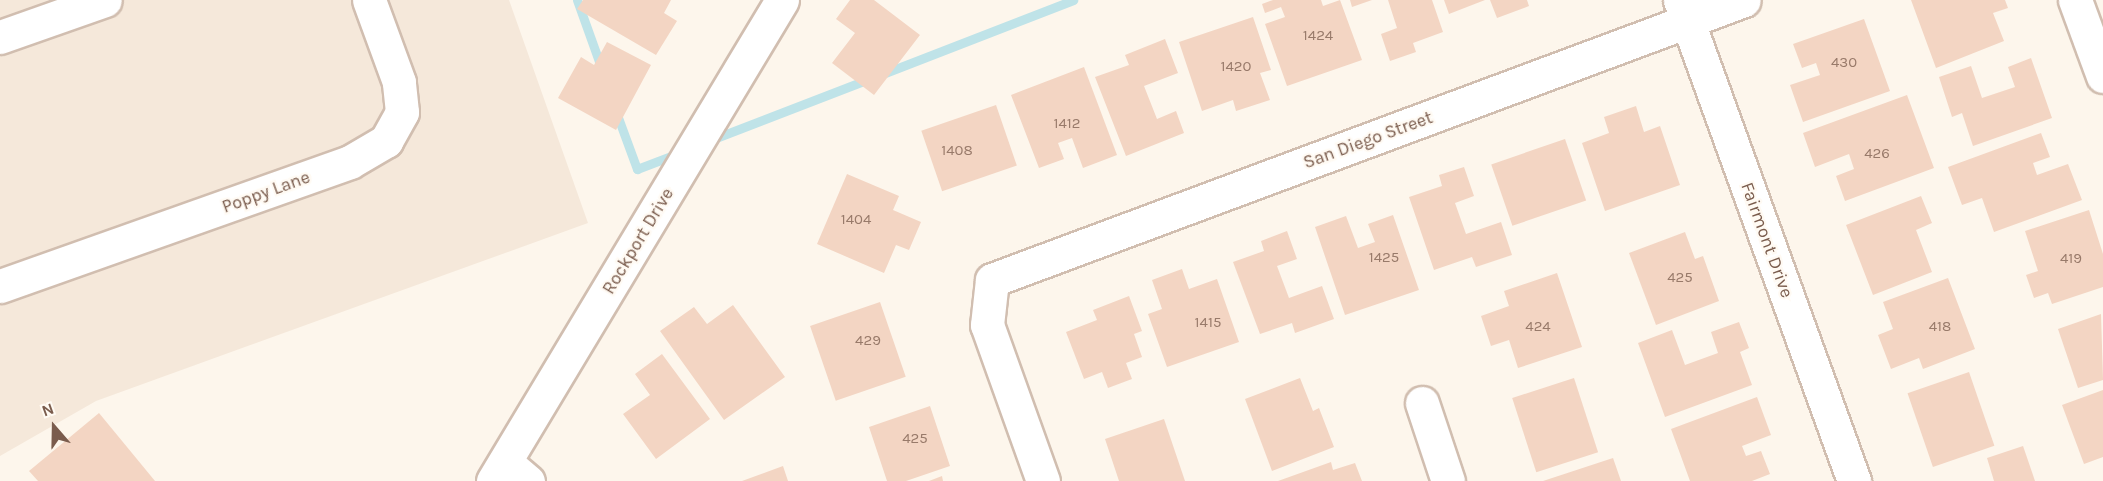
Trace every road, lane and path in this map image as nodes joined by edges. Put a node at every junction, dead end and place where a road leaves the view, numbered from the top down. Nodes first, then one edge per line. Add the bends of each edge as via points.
1 (105, 0) edge
2 (369, 0) edge
3 (782, 0) edge
4 (1744, 0) edge
5 (2075, 0) edge
6 (1683, 11) edge
7 (0, 37) edge
8 (2103, 76) edge
9 (0, 286) edge
10 (1422, 403) dead end
11 (509, 475) edge
12 (1043, 481) edge
13 (1448, 481) edge
14 (1854, 481) edge

1 - 7 street
2 - 9 street, Poppy Lane via 399,82 402,112 386,141 350,162
3 - 11 street, Rockport Drive
4 - 6 street, San Diego Street
5 - 8 street
6 - 12 street, San Diego Street via 992,280 987,325
6 - 14 street, Fairmont Drive
10 - 13 street

